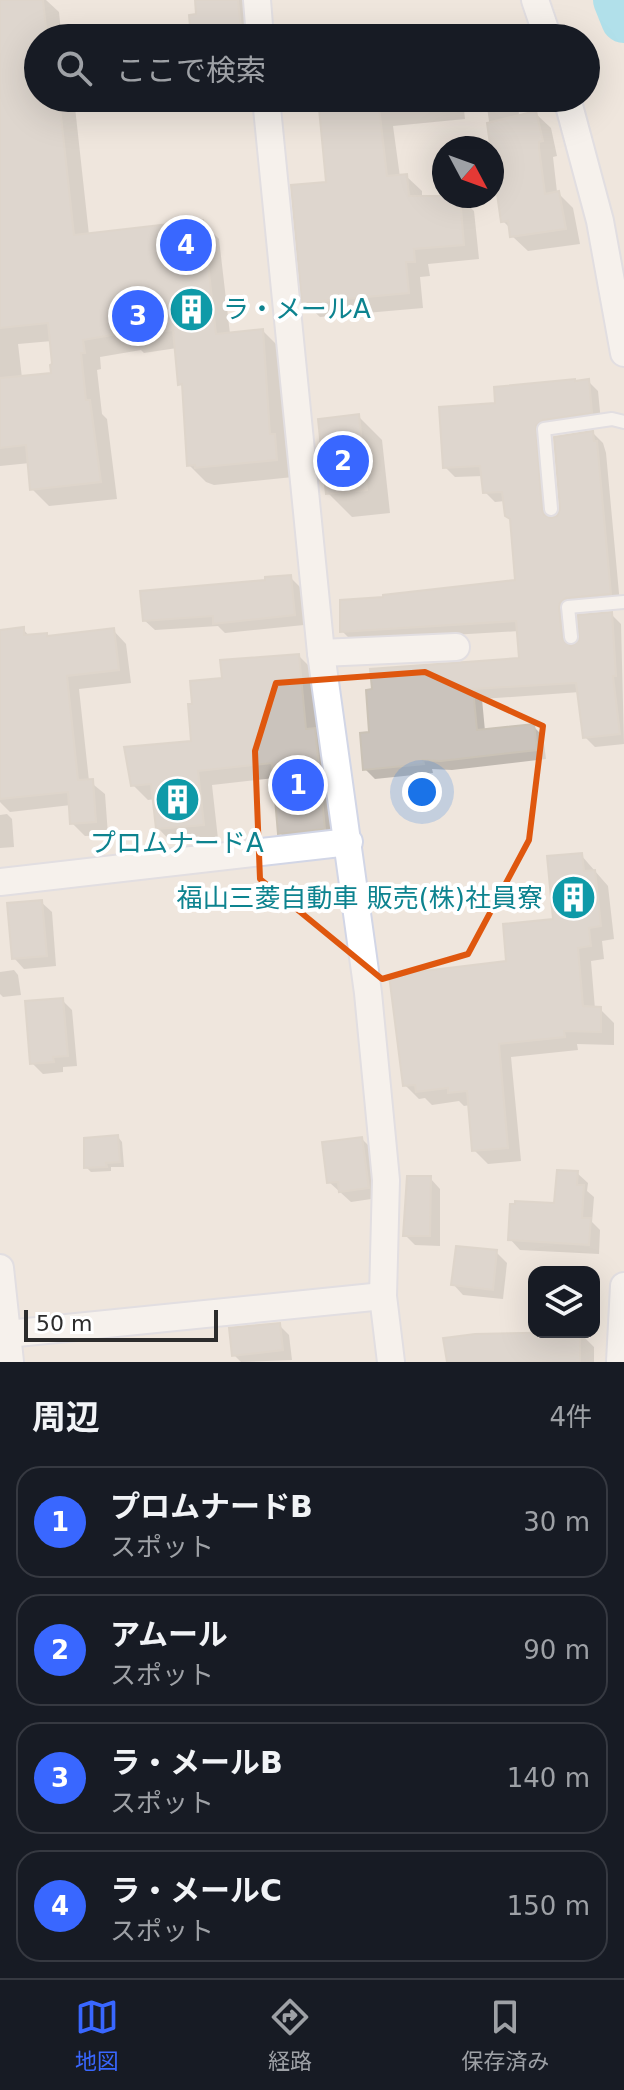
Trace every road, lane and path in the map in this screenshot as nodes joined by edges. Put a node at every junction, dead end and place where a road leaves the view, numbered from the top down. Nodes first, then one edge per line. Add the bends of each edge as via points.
1 (257, 0) edge
2 (535, 0) edge
3 (259, 24) edge
4 (543, 24) edge
5 (267, 112) edge
6 (571, 112) edge
7 (624, 353) edge
8 (624, 422) edge
9 (551, 509) dead end
10 (624, 602) edge
11 (571, 637) dead end
12 (456, 647) dead end
13 (321, 653) junction
14 (349, 842) junction
15 (0, 882) edge
16 (0, 1268) edge
17 (624, 1286) edge
18 (383, 1296) junction
19 (7, 1334) junction
20 (10, 1362) edge
21 (391, 1362) edge
22 (620, 1362) edge

1 - 3 street
2 - 4 street
5 - 13 street
6 - 7 street via 600,221
8 - 9 lane via 612,419 544,429
10 - 11 lane via 568,607
12 - 13 street
13 - 14 street
14 - 15 street
14 - 18 street via 386,1180
16 - 19 street
17 - 22 street
18 - 19 street
18 - 21 street
19 - 20 street

